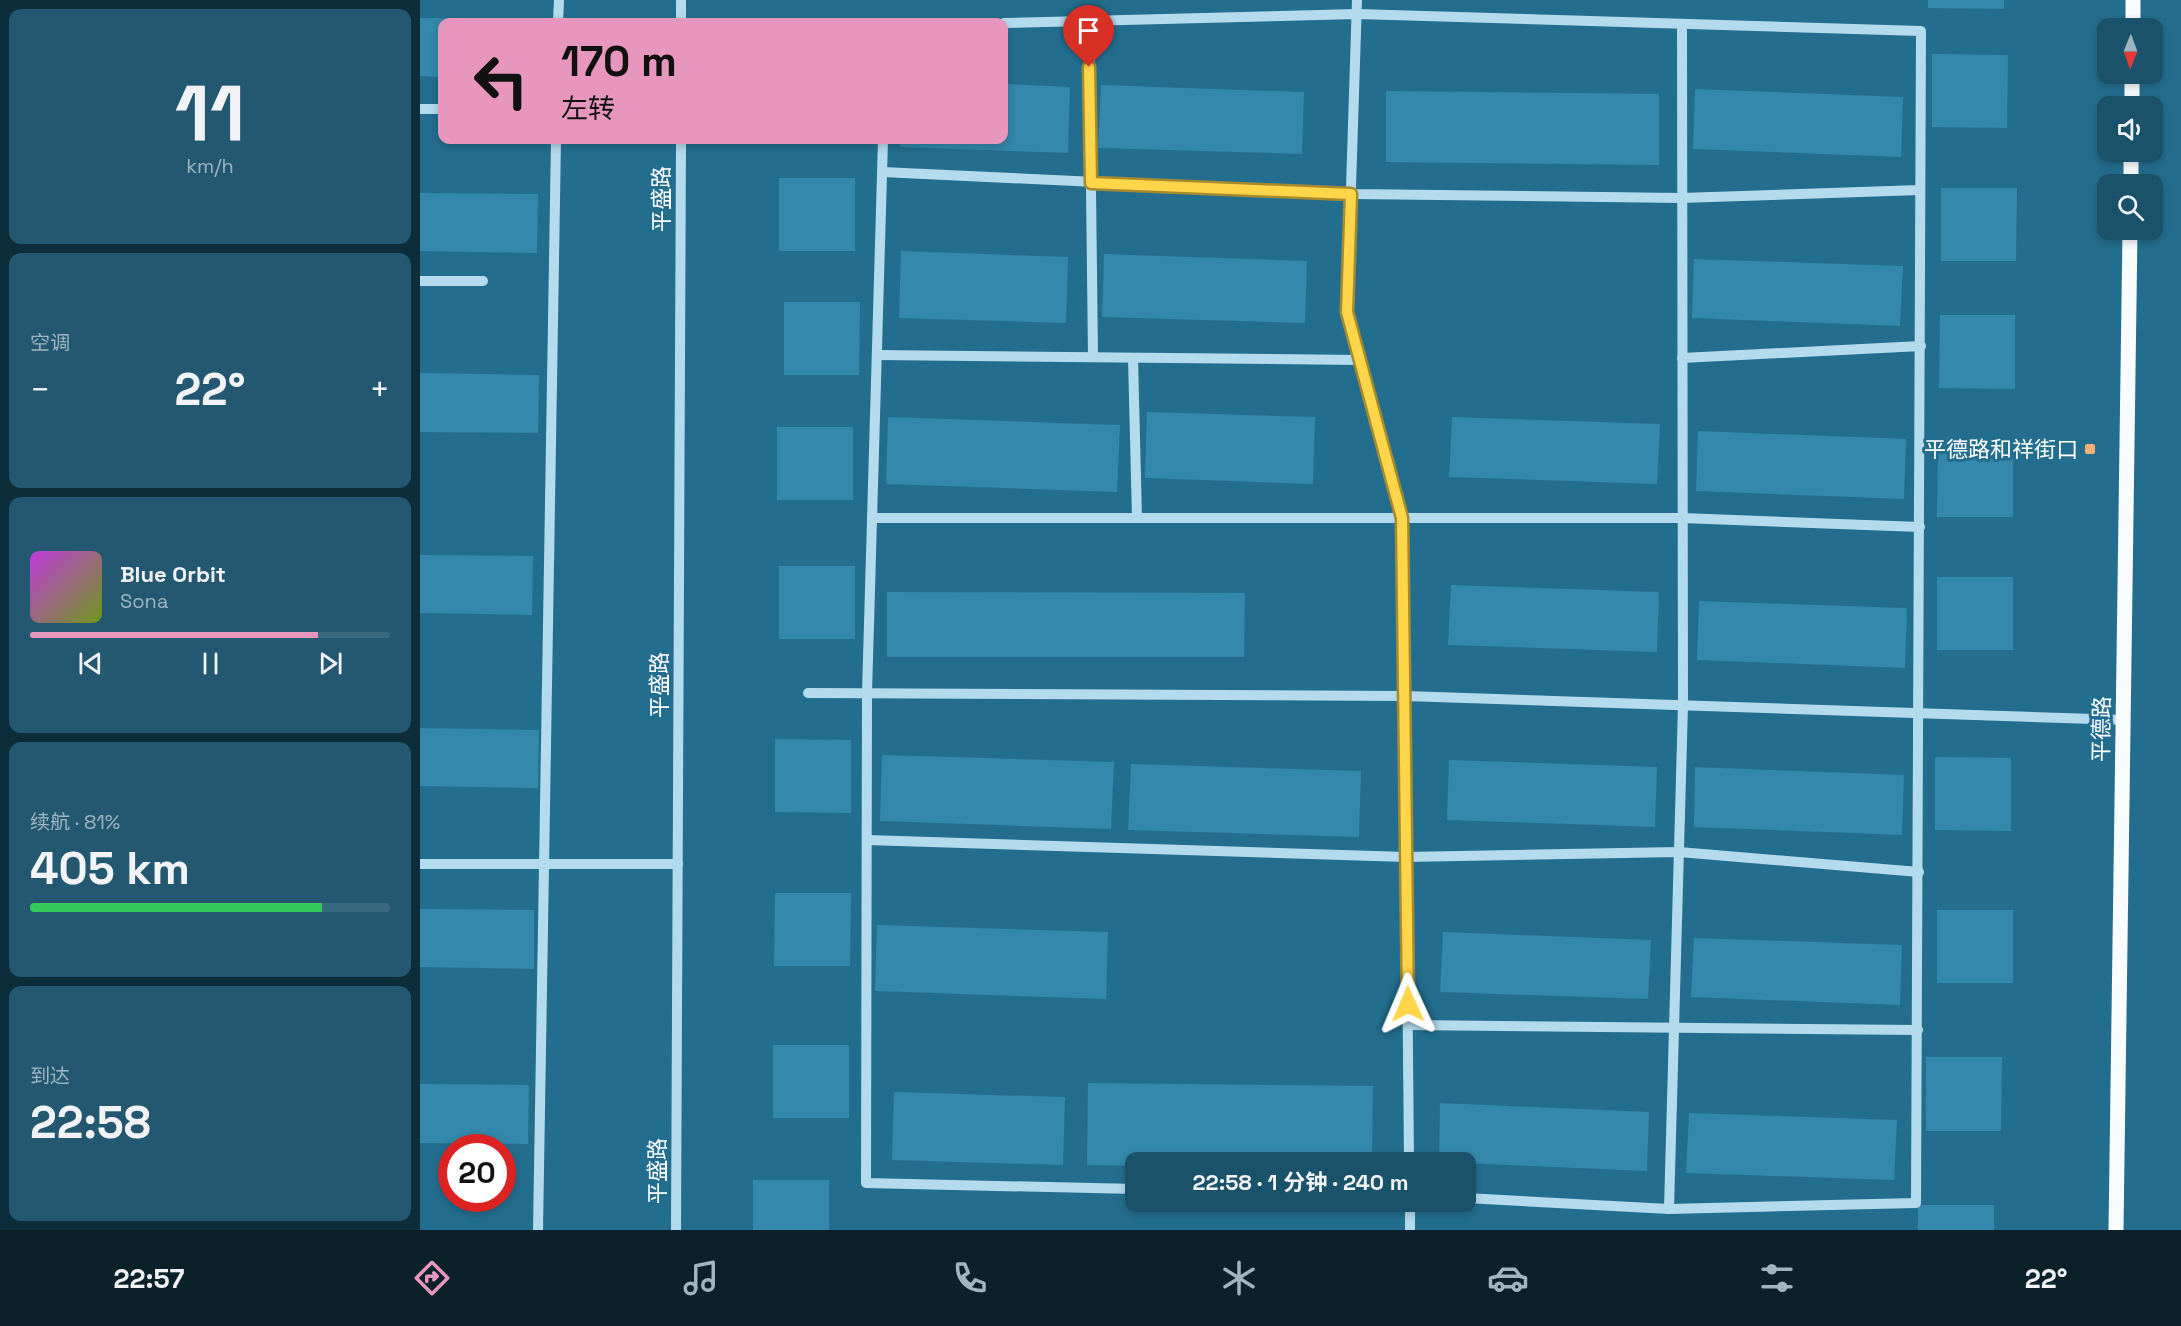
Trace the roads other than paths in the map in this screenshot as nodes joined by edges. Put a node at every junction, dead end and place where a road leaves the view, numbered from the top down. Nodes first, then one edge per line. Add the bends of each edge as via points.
1 (559, 0) edge
2 (681, 0) edge
3 (1357, 0) edge
4 (2133, 0) edge
5 (1357, 14) junction
6 (558, 18) edge
7 (681, 18) edge
8 (2133, 18) edge
9 (1089, 21) junction
10 (1008, 23) edge
11 (1682, 24) junction
12 (420, 109) edge
13 (438, 109) edge
14 (556, 144) edge
15 (681, 144) edge
16 (883, 144) edge
17 (882, 172) junction
18 (1091, 183) junction
19 (1920, 190) junction
20 (1351, 194) junction
21 (1681, 198) junction
22 (2130, 240) edge
23 (420, 281) edge
24 (483, 281) dead end
25 (1921, 346) junction
26 (877, 355) junction
27 (1093, 357) junction
28 (1133, 358) junction
29 (1682, 358) junction
30 (1360, 360) junction
31 (872, 518) junction
32 (1137, 518) junction
33 (1402, 518) junction
34 (1682, 518) junction
35 (1920, 527) junction
36 (808, 693) dead end
37 (867, 693) junction
38 (1405, 696) junction
39 (1683, 705) junction
40 (1920, 713) junction
41 (2124, 720) junction
42 (867, 840) junction
43 (1679, 852) junction
44 (1406, 857) junction
45 (420, 864) edge
46 (543, 864) junction
47 (678, 864) junction
48 (1919, 872) junction
49 (1408, 1026) junction
50 (1674, 1026) junction
51 (1918, 1030) junction
52 (1409, 1152) edge
53 (1125, 1189) edge
54 (1476, 1199) edge
55 (1669, 1209) junction
56 (1410, 1212) edge
57 (538, 1230) edge
58 (676, 1230) edge
59 (1410, 1230) edge
60 (2116, 1230) edge

1 - 6 street
2 - 7 street
3 - 5 street
4 - 8 main road
5 - 9 street
5 - 11 street
5 - 20 street
9 - 10 street
9 - 18 street
11 - 19 street via 1921,31
11 - 21 street
12 - 13 street
14 - 46 street
15 - 47 street, 平盛路
16 - 17 street
17 - 18 street
17 - 26 street
18 - 20 street
18 - 27 street
19 - 21 street
19 - 25 street
20 - 21 street
20 - 30 street via 1347,312
21 - 29 street
22 - 41 main road, 平德路
23 - 24 street
25 - 29 street
25 - 35 street
26 - 27 street
26 - 31 street
27 - 28 street
28 - 30 street
28 - 32 street
29 - 34 street
30 - 33 street
31 - 32 street
31 - 37 street
32 - 33 street
33 - 34 street
33 - 38 street
34 - 35 street
34 - 39 street
35 - 40 street
36 - 37 street
37 - 38 street
37 - 42 street
38 - 39 street
38 - 44 street
39 - 40 street
39 - 43 street
40 - 41 street
40 - 48 street
41 - 60 main road, 平德路
42 - 44 street
42 - 53 street via 866,1183
43 - 44 street
43 - 48 street
43 - 50 street
44 - 49 street
45 - 46 street
46 - 47 street
46 - 57 street
47 - 58 street, 平盛路
48 - 51 street
49 - 50 street
49 - 52 street
50 - 51 street
50 - 55 street
51 - 55 street via 1916,1203
54 - 55 street
56 - 59 street

